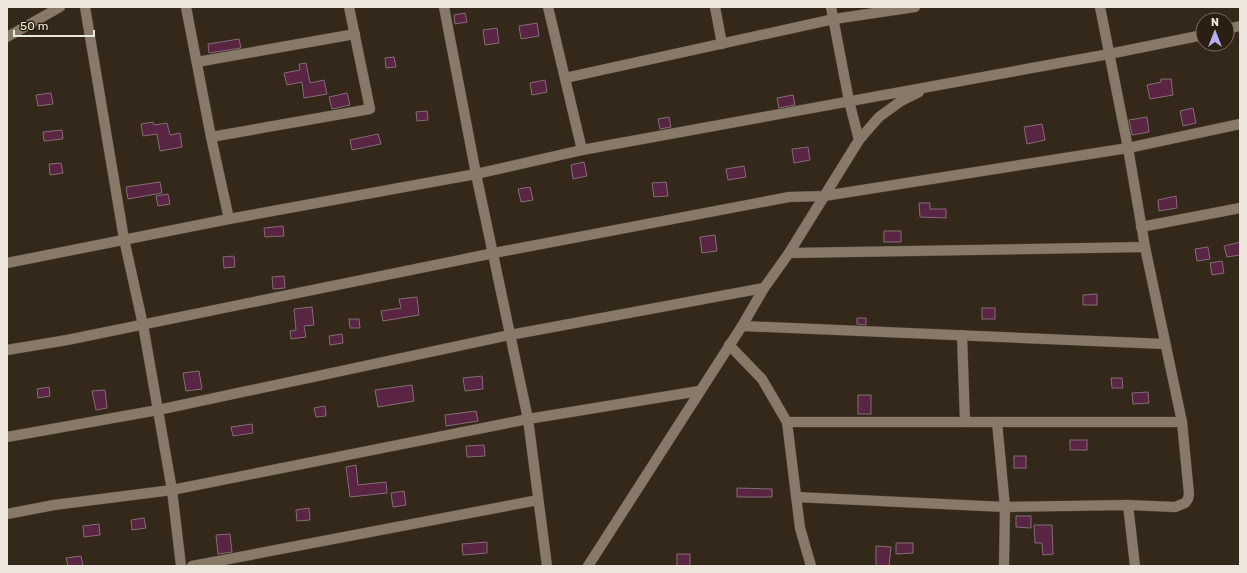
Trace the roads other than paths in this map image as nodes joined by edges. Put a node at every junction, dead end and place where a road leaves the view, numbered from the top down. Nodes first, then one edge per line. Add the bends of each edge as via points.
1 (60, 7) edge
2 (85, 7) edge
3 (186, 7) edge
4 (349, 7) edge
5 (444, 7) edge
6 (548, 7) edge
7 (715, 7) edge
8 (831, 7) edge
9 (915, 7) edge
10 (1100, 7) edge
11 (834, 19) junction
12 (355, 34) junction
13 (7, 37) edge
14 (1195, 37) edge
15 (722, 44) junction
16 (1109, 54) junction
17 (197, 62) junction
18 (566, 78) junction
19 (932, 86) junction
20 (849, 101) junction
21 (1240, 124) edge
22 (211, 137) junction
23 (859, 140) junction
24 (1128, 148) junction
25 (582, 150) junction
26 (476, 174) junction
27 (824, 196) junction
28 (1240, 208) edge
29 (229, 218) junction
30 (1141, 227) junction
31 (124, 239) junction
32 (1145, 247) junction
33 (494, 253) junction
34 (789, 253) junction
35 (7, 263) edge
36 (764, 288) junction
37 (143, 325) junction
38 (742, 326) junction
39 (510, 335) junction
40 (962, 335) junction
41 (1165, 344) junction
42 (729, 345) junction
43 (7, 350) edge
44 (699, 392) junction
45 (158, 410) junction
46 (528, 419) junction
47 (787, 422) junction
48 (965, 422) junction
49 (997, 422) junction
50 (1182, 422) junction
51 (7, 438) edge
52 (172, 490) junction
53 (796, 497) junction
54 (538, 500) junction
55 (1128, 505) junction
56 (1006, 507) junction
57 (7, 514) edge
58 (181, 566) edge
59 (192, 566) edge
60 (547, 566) edge
61 (588, 566) edge
62 (811, 566) edge
63 (1004, 566) edge
64 (1135, 566) edge

1 - 13 street
2 - 31 street
3 - 17 street
4 - 12 street
5 - 26 street
6 - 18 street
7 - 15 street
8 - 11 street
9 - 11 street
10 - 16 street
11 - 15 street
11 - 20 street
12 - 17 street
12 - 22 street via 370,109
14 - 16 street
15 - 18 street
16 - 19 street
16 - 24 street
17 - 22 street
18 - 25 street
19 - 20 street
19 - 23 street via 901,101 879,117
20 - 23 street
20 - 25 street
21 - 24 street
22 - 29 street
23 - 27 street
24 - 27 street
24 - 30 street
25 - 26 street
26 - 29 street
26 - 33 street
27 - 33 street via 789,197
27 - 34 street
28 - 30 street
29 - 31 street
30 - 32 street
31 - 35 street
31 - 37 street
32 - 34 street
32 - 41 street
33 - 37 street
33 - 39 street
34 - 36 street
36 - 38 street
36 - 39 street
37 - 43 street
37 - 45 street
38 - 40 street
38 - 42 street
39 - 45 street
39 - 46 street
40 - 41 street
40 - 48 street
41 - 50 street
42 - 44 street
42 - 47 street via 762,379
44 - 46 street
44 - 61 street
45 - 51 street
45 - 52 street
46 - 52 street
46 - 54 street
47 - 48 street
47 - 53 street
48 - 49 street
49 - 50 street
49 - 56 street
50 - 55 street via 1188,499 1181,506 1175,507
52 - 57 street via 54,505
52 - 58 street
53 - 56 street
53 - 62 street via 800,528
54 - 59 street
54 - 60 street
55 - 56 street
55 - 64 street
56 - 63 street

